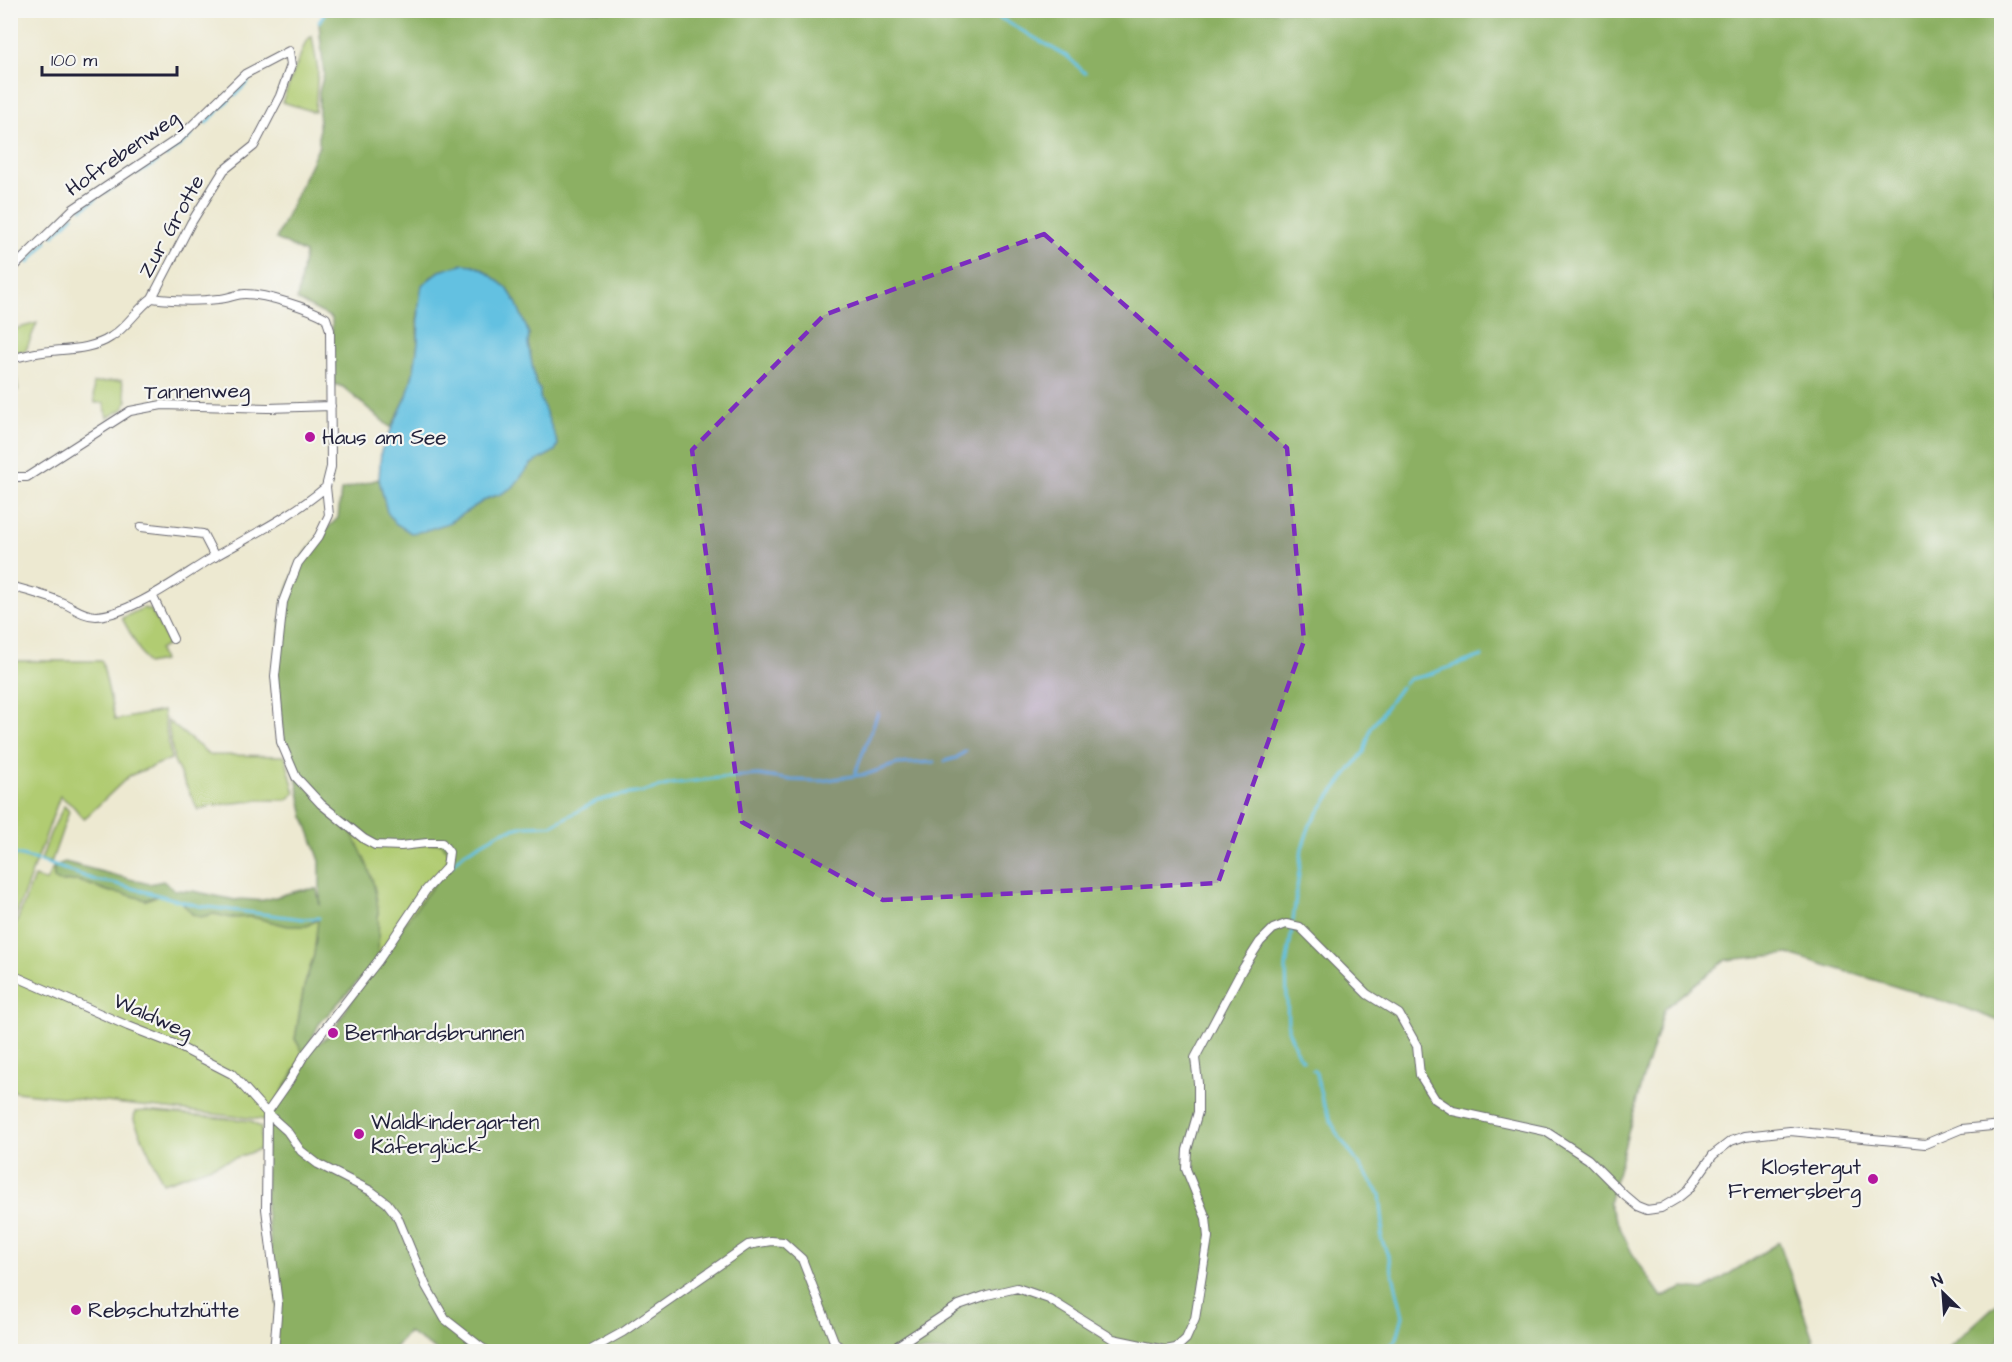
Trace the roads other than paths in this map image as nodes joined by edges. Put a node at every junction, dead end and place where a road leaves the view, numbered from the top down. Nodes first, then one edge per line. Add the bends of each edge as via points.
1 (289, 51) joint
2 (10, 271) edge
3 (152, 298) junction
4 (10, 359) edge
5 (331, 406) junction
6 (10, 477) edge
7 (326, 487) junction
8 (141, 527) dead end
9 (215, 557) junction
10 (10, 586) edge
11 (152, 595) junction
12 (173, 639) dead end
13 (10, 974) edge
14 (267, 1113) junction
15 (2001, 1125) edge
16 (481, 1350) edge
17 (274, 1352) edge
18 (491, 1352) edge
19 (587, 1352) edge
20 (844, 1352) edge
21 (888, 1352) edge

1 - 2 street, Hofrebenweg via 245,74 178,138 73,209
1 - 3 street, Zur Grotte via 291,65 280,96 254,146 224,170
3 - 4 street, Zur Grotte via 110,339
3 - 5 street via 185,302 244,294 313,310 326,318 330,330
5 - 6 street, Tannenweg via 162,405 130,411 27,477
5 - 7 street via 331,466
7 - 9 street via 304,506
7 - 14 street via 329,515 298,563 283,602 275,676 281,742 296,777 321,804 364,839 375,845 442,843 449,852 445,870 304,1054
8 - 9 street via 203,534
9 - 11 street
10 - 11 street via 93,616 119,611
11 - 12 street
13 - 14 street, Waldweg via 174,1044 232,1074
14 - 16 street, Waldweg via 318,1164 387,1203 397,1216 426,1286 445,1319
14 - 17 street via 266,1209 278,1304
15 - 21 street via 1961,1129 1925,1144 1790,1131 1745,1136 1713,1155 1678,1198 1661,1208 1647,1210 1624,1196 1588,1159 1545,1131 1453,1111 1435,1099 1420,1075 1417,1046 1399,1014 1367,994 1300,927 1286,924 1273,929 1260,942 1195,1058 1198,1112 1186,1169 1206,1218 1208,1237 1195,1320 1186,1339 1176,1348 1165,1350 1113,1340 1049,1299 1017,1287 959,1305
16 - 18 street, Waldweg
19 - 20 street via 623,1332 748,1245 771,1241 783,1242 802,1258 834,1341

